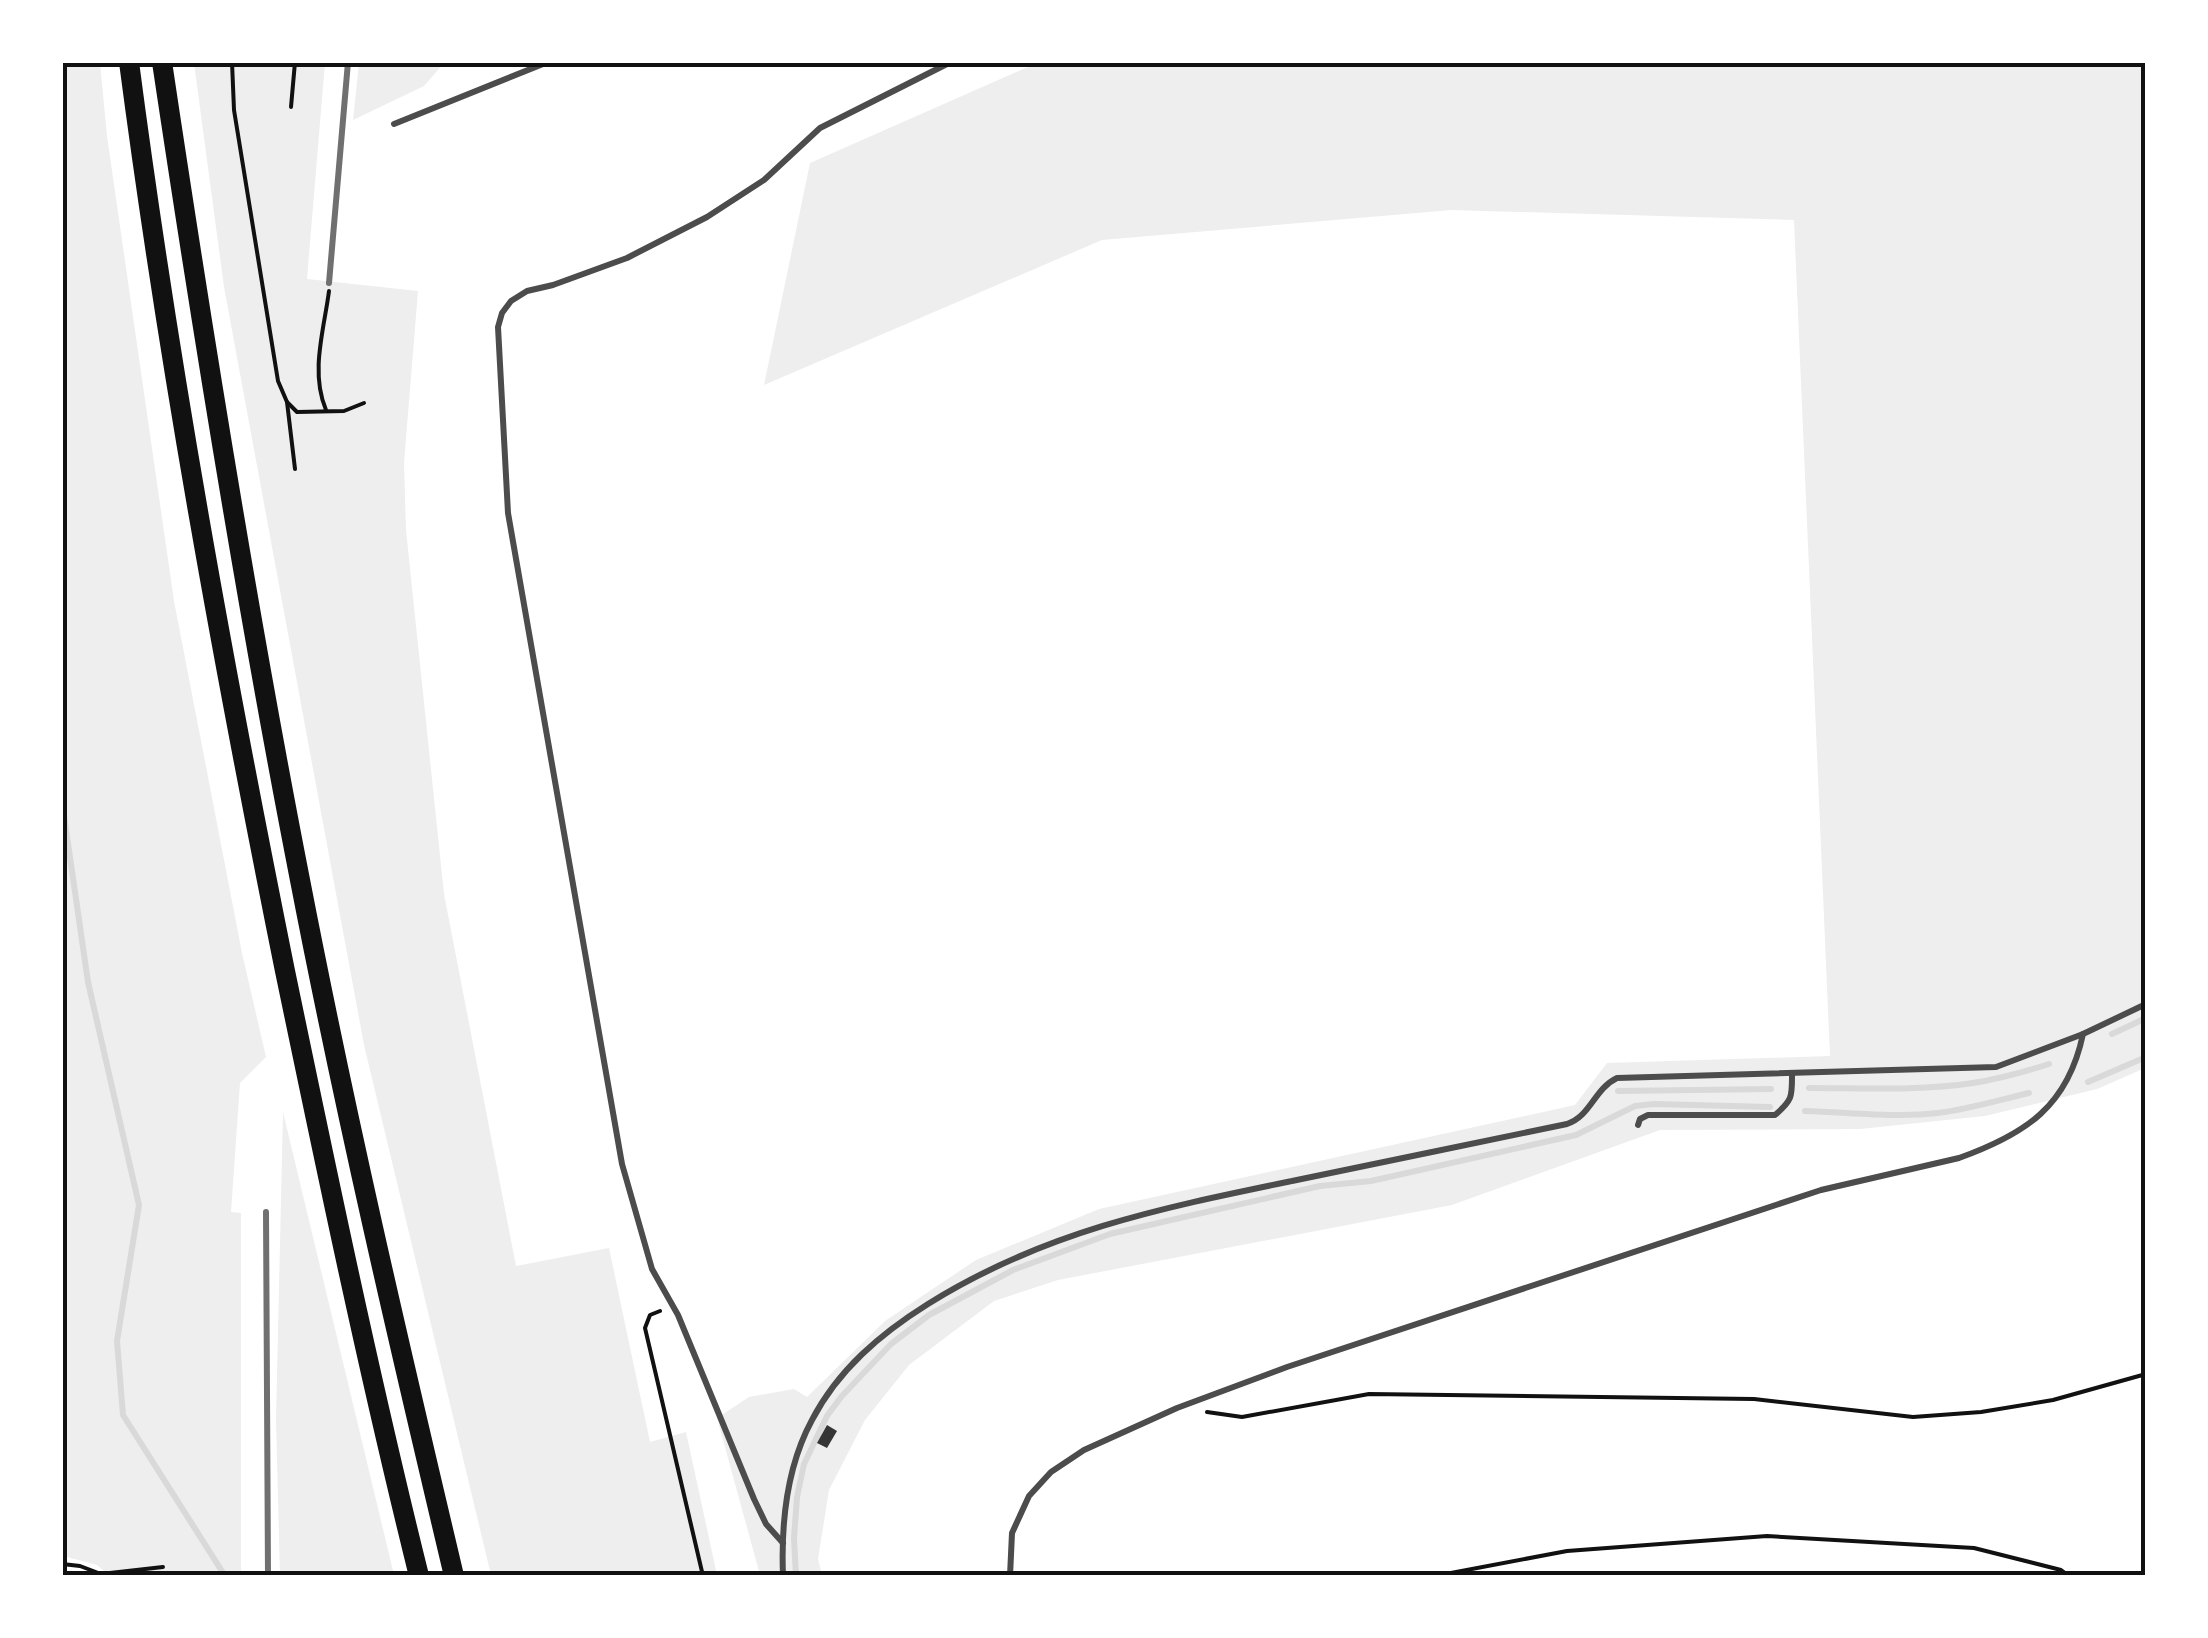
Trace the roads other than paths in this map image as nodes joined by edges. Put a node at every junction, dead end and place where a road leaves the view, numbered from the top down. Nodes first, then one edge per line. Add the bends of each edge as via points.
1 (129, 62) edge
2 (162, 62) edge
3 (548, 62) edge
4 (951, 62) edge
5 (394, 124) dead end
6 (2146, 1004) edge
7 (2083, 1034) junction
8 (1792, 1074) junction
9 (1638, 1125) dead end
10 (783, 1543) junction
11 (419, 1576) edge
12 (454, 1576) edge
13 (783, 1576) edge
14 (1010, 1576) edge

1 - 11 highway via 234,715 323,1157
2 - 12 highway via 237,538 300,879
3 - 5 lane
4 - 10 lane via 820,128 764,180 707,217 627,258 526,291 510,301 498,326 508,514 618,1145 652,1268 754,1499
6 - 7 lane
7 - 8 lane via 1996,1067
7 - 14 lane via 2064,1089 2024,1127 1976,1152 1821,1190 1306,1361 1084,1450 1029,1496 1012,1533
8 - 9 lane via 1792,1096 1775,1114 1648,1116
8 - 10 lane via 1617,1078 1600,1089 1584,1116 1567,1124 1180,1204 1019,1255 890,1330 836,1382 801,1447
10 - 13 lane

